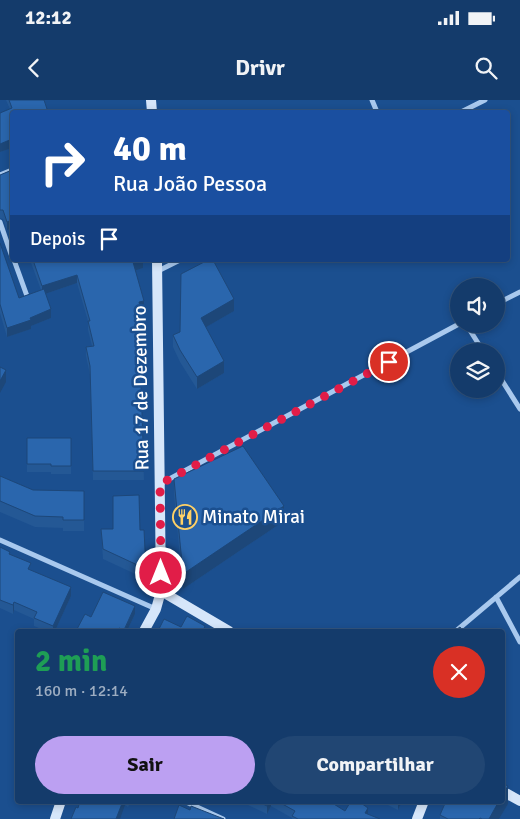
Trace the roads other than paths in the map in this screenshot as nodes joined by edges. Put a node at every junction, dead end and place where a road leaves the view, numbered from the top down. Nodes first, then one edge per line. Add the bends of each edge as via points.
1 (485, 100) edge
2 (466, 110) edge
3 (0, 222) edge
4 (10, 250) edge
5 (14, 262) edge
6 (156, 262) edge
7 (176, 262) edge
8 (157, 272) junction
9 (520, 292) edge
10 (27, 296) edge
11 (505, 300) edge
12 (450, 329) edge
13 (505, 386) edge
14 (520, 409) edge
15 (160, 484) junction
16 (0, 540) edge
17 (520, 577) edge
18 (161, 591) junction
19 (496, 597) junction
20 (156, 609) junction
21 (145, 629) edge
22 (226, 629) edge
23 (458, 629) edge
24 (520, 642) edge
25 (505, 793) edge
26 (520, 801) edge
27 (61, 804) edge
28 (190, 804) edge
29 (423, 804) edge
30 (55, 819) edge
31 (223, 819) edge
32 (417, 819) edge

1 - 2 street
3 - 4 street
5 - 10 street
6 - 8 main road, Rua 17 de Dezembro
7 - 8 street
8 - 15 main road, Rua 17 de Dezembro
9 - 11 street
12 - 15 street
13 - 14 street
15 - 18 main road, Rua 17 de Dezembro
16 - 20 street
17 - 19 street
18 - 20 main road, Rua 17 de Dezembro
18 - 22 main road
19 - 23 street
19 - 24 street
20 - 21 main road, Rua 17 de Dezembro
25 - 26 main road
27 - 30 main road
28 - 31 street
29 - 32 main road

